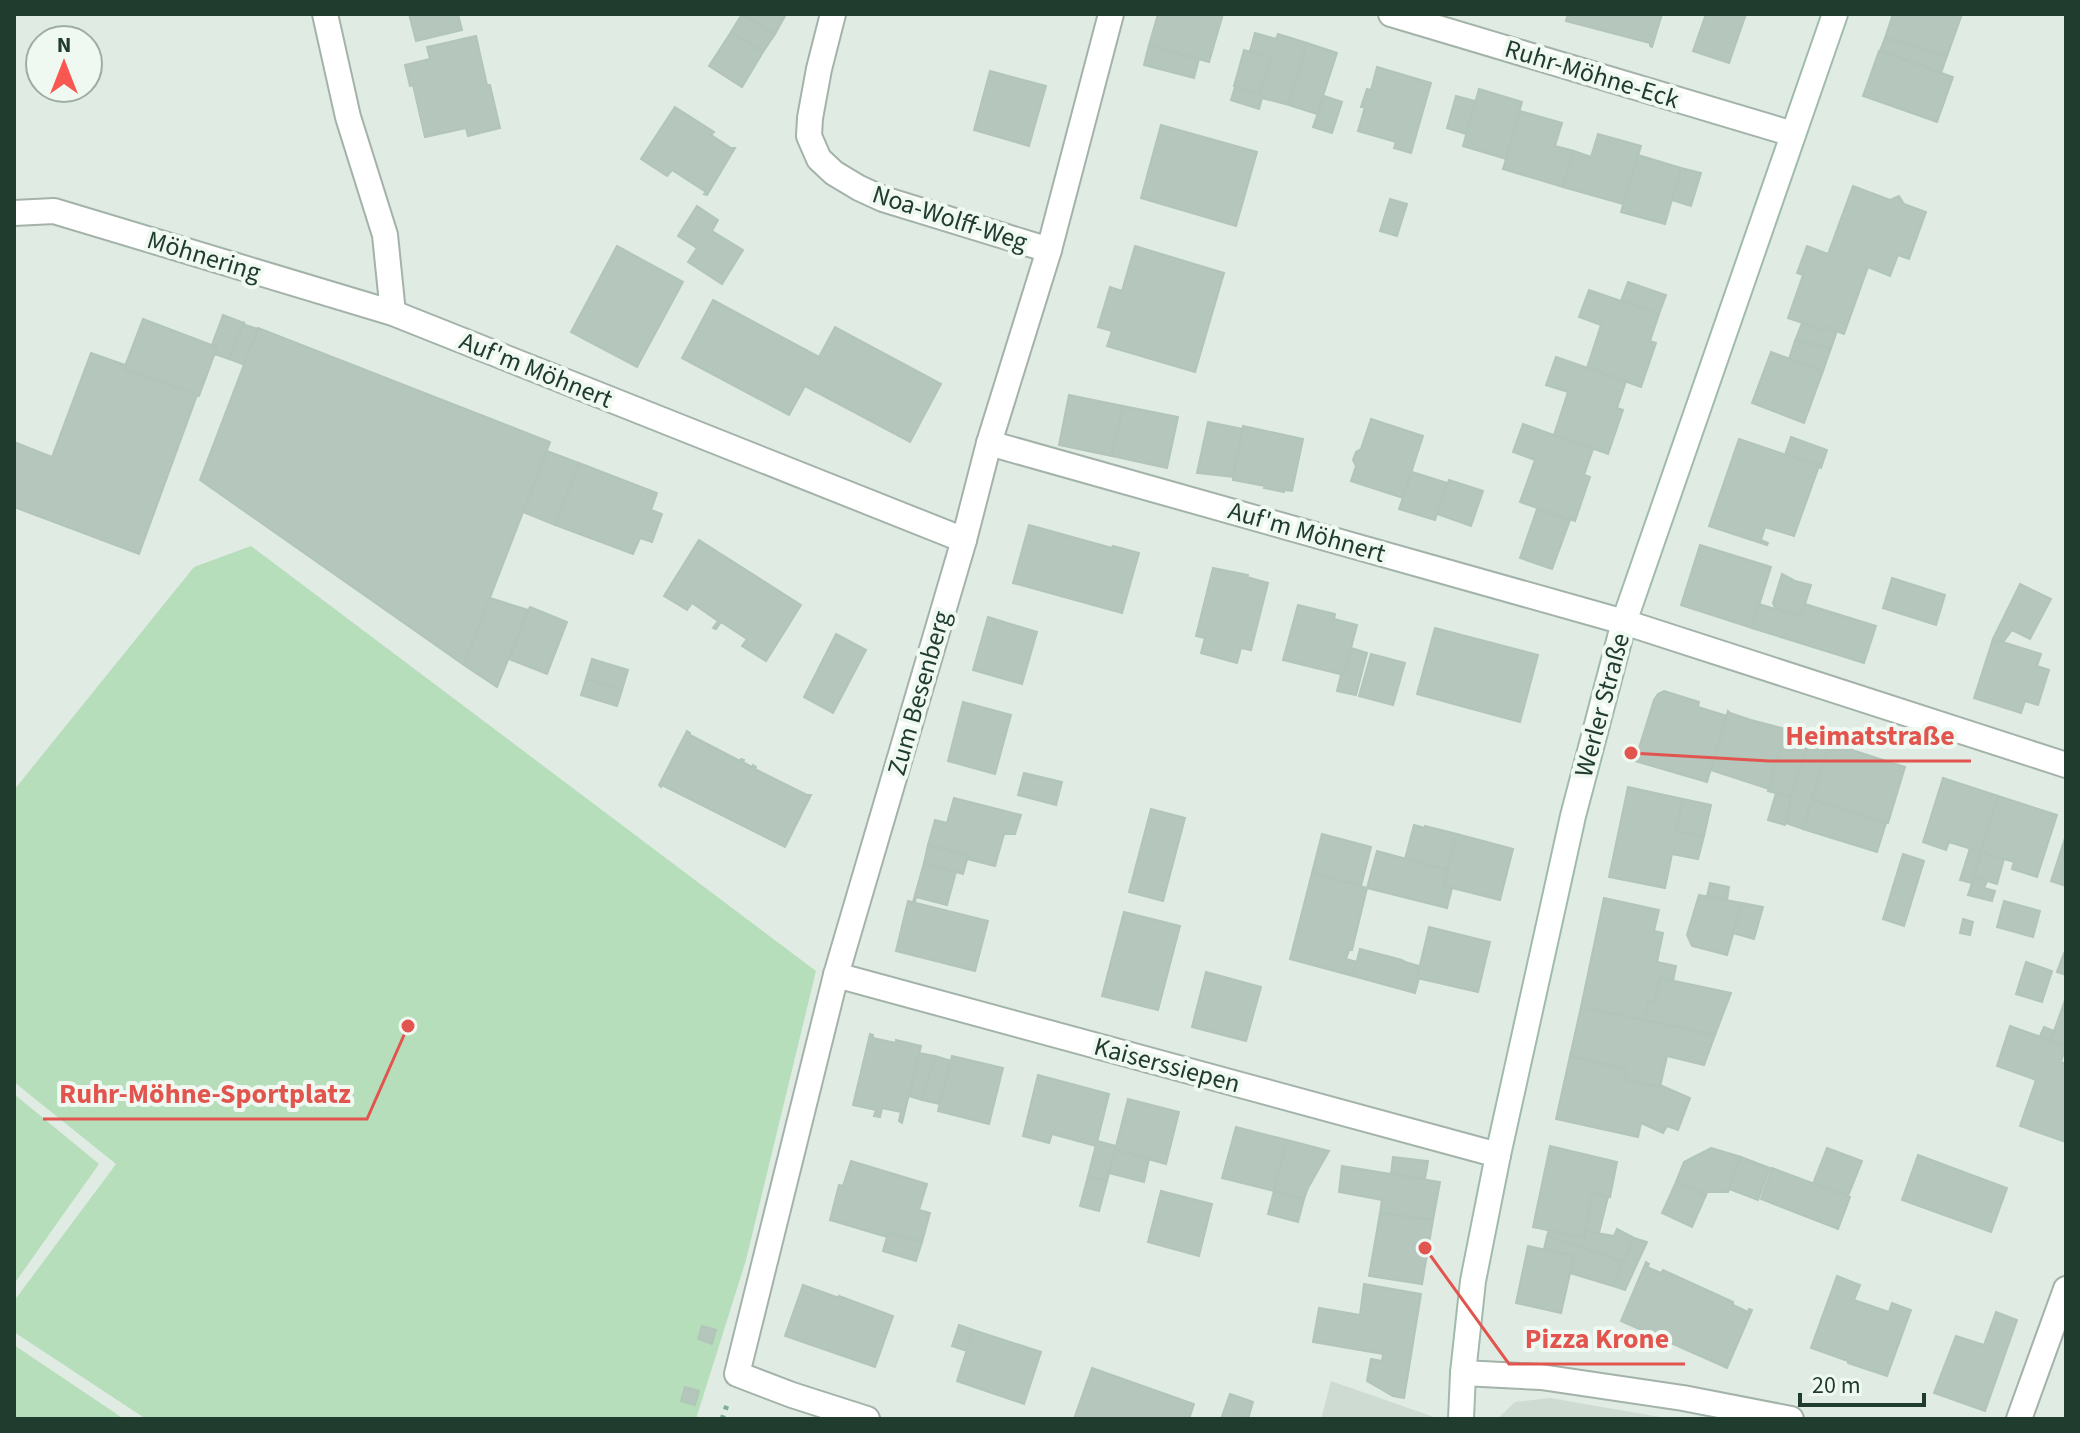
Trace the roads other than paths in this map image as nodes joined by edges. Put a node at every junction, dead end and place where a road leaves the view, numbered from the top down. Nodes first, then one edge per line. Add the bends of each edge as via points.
1 (325, 14) edge
2 (833, 14) edge
3 (1111, 14) edge
4 (1392, 14) edge
5 (1835, 14) edge
6 (1793, 134) junction
7 (14, 213) edge
8 (1049, 250) junction
9 (393, 313) junction
10 (989, 443) junction
11 (964, 540) junction
12 (1624, 622) junction
13 (2066, 765) edge
14 (836, 975) junction
15 (1498, 1155) junction
16 (2066, 1289) edge
17 (1463, 1373) junction
18 (867, 1419) edge
19 (1461, 1419) edge
20 (1791, 1419) edge
21 (2019, 1419) edge

1 - 9 street via 348,117 385,235
2 - 8 street, Noa-Wolff-Weg via 810,118 809,136 819,159 883,199
3 - 8 street, Zum Besenberg
4 - 6 street, Ruhr-Möhne-Eck
5 - 6 street, Werler Straße
6 - 12 street, Werler Straße
7 - 9 street, Möhnering via 54,211
8 - 10 street, Zum Besenberg
9 - 11 street, Auf'm Möhnert
10 - 11 street, Zum Besenberg
10 - 12 street, Auf'm Möhnert
11 - 14 street, Zum Besenberg
12 - 13 street, Auf'm Möhnert
12 - 15 street, Werler Straße via 1573,816
14 - 15 street, Kaiserssiepen
14 - 18 street, Zum Besenberg via 737,1374
15 - 17 street, Werler Straße via 1473,1281
16 - 21 street
17 - 19 street, Werler Straße
17 - 20 street via 1541,1377

